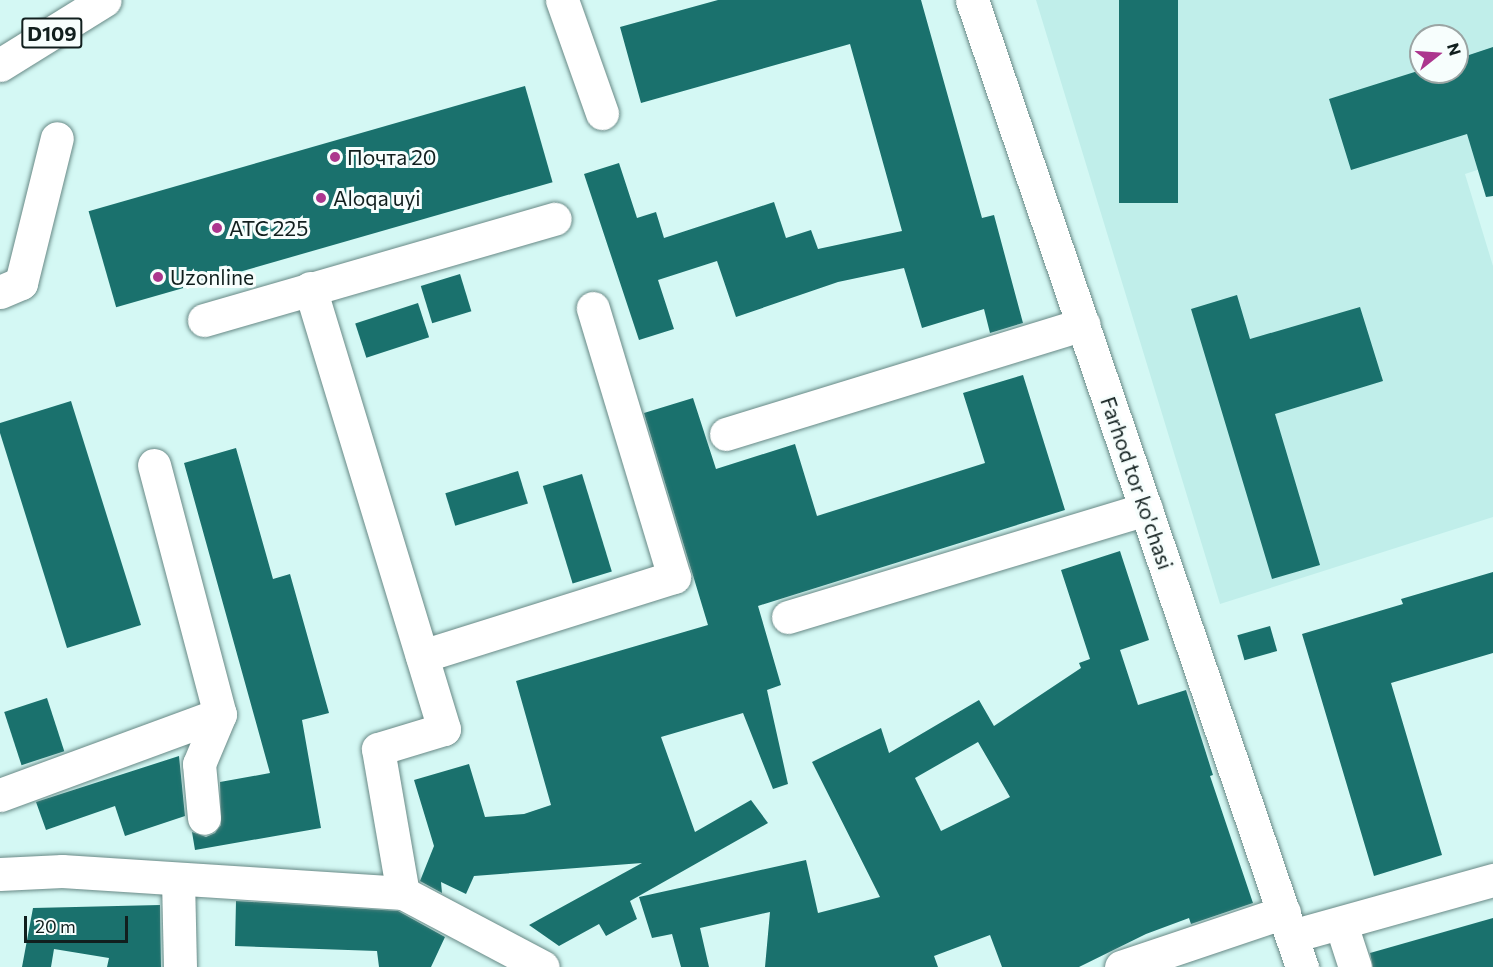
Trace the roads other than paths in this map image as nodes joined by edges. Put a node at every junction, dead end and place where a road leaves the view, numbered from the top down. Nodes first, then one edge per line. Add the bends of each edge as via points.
1 (105, 0) edge
2 (562, 0) edge
3 (972, 0) edge
4 (0, 65) edge
5 (602, 113) dead end
6 (57, 138) dead end
7 (555, 219) dead end
8 (310, 288) junction
9 (0, 292) edge
10 (593, 308) dead end
11 (204, 320) dead end
12 (1083, 324) junction
13 (726, 434) dead end
14 (154, 465) dead end
15 (1146, 509) junction
16 (788, 617) dead end
17 (422, 656) junction
18 (220, 714) junction
19 (0, 795) edge
20 (204, 818) dead end
21 (0, 874) edge
22 (178, 879) junction
23 (1493, 880) edge
24 (403, 893) junction
25 (1288, 924) junction
26 (1341, 924) junction
27 (535, 965) edge
28 (180, 967) edge
29 (1121, 967) edge
30 (1302, 967) edge
31 (1355, 967) edge

1 - 4 street, D109
2 - 5 street
3 - 12 street, Farhod tor ko'chasi
6 - 9 street via 21,283
7 - 8 street
8 - 11 street
8 - 17 street
10 - 17 street via 675,577
12 - 13 street
12 - 15 street, Farhod tor ko'chasi
14 - 18 street
15 - 16 street
15 - 25 street, Farhod tor ko'chasi
17 - 24 street via 444,729 378,749
18 - 19 street
18 - 20 street via 199,764
21 - 22 street via 63,871
22 - 24 street
22 - 28 street
23 - 26 street
24 - 27 street
25 - 26 street
25 - 29 street
25 - 30 street, Farhod tor ko'chasi
26 - 31 street

